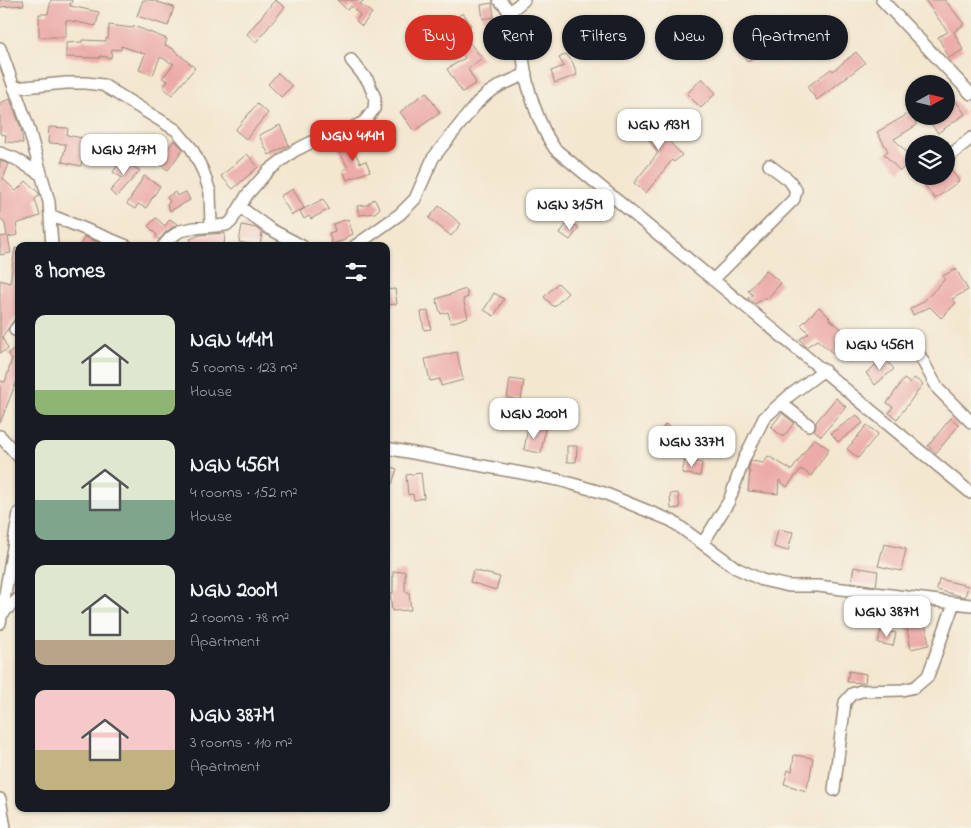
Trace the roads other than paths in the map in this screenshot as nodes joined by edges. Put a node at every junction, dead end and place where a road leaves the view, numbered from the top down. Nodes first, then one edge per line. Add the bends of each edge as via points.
1 (499, 0) edge
2 (524, 0) edge
3 (882, 0) edge
4 (510, 12) junction
5 (0, 48) edge
6 (351, 60) dead end
7 (526, 74) junction
8 (14, 88) junction
9 (971, 94) edge
10 (971, 138) edge
11 (955, 152) edge
12 (0, 153) edge
13 (769, 165) dead end
14 (40, 174) junction
15 (240, 207) junction
16 (50, 215) junction
17 (212, 226) junction
18 (52, 242) edge
19 (117, 242) edge
20 (166, 242) edge
21 (294, 242) edge
22 (361, 242) edge
23 (713, 280) junction
24 (920, 356) dead end
25 (824, 370) junction
26 (781, 403) junction
27 (971, 422) edge
28 (809, 426) dead end
29 (0, 436) edge
30 (390, 449) edge
31 (15, 453) edge
32 (971, 492) edge
33 (15, 535) edge
34 (703, 542) junction
35 (954, 603) junction
36 (15, 605) edge
37 (971, 605) edge
38 (1, 618) edge
39 (834, 790) dead end
40 (0, 799) edge
41 (5, 828) edge

1 - 4 street
2 - 4 street
3 - 9 street
4 - 7 street
5 - 8 street
6 - 15 street via 368,80 374,109 364,122 294,151 268,171
7 - 22 street via 501,85 477,103 433,158 415,199
7 - 23 street via 542,129 555,149
8 - 14 street
8 - 17 street via 66,83 104,86 176,130 203,171 210,192
10 - 11 street
12 - 14 street
13 - 23 street via 789,180 796,190 794,199
14 - 16 street
15 - 17 street via 231,222
15 - 21 street
16 - 18 street
16 - 19 street
17 - 20 street via 180,231
23 - 25 street
24 - 27 street via 938,389
25 - 26 street
25 - 32 street
26 - 28 street
26 - 34 street via 764,418 729,500
29 - 31 street
30 - 34 street via 559,480 604,493 672,522
33 - 38 street
34 - 35 street via 736,568 762,580 789,586 818,586
35 - 37 street
35 - 39 street via 928,676 915,687 861,691 852,694 845,702
36 - 38 street
40 - 41 street

